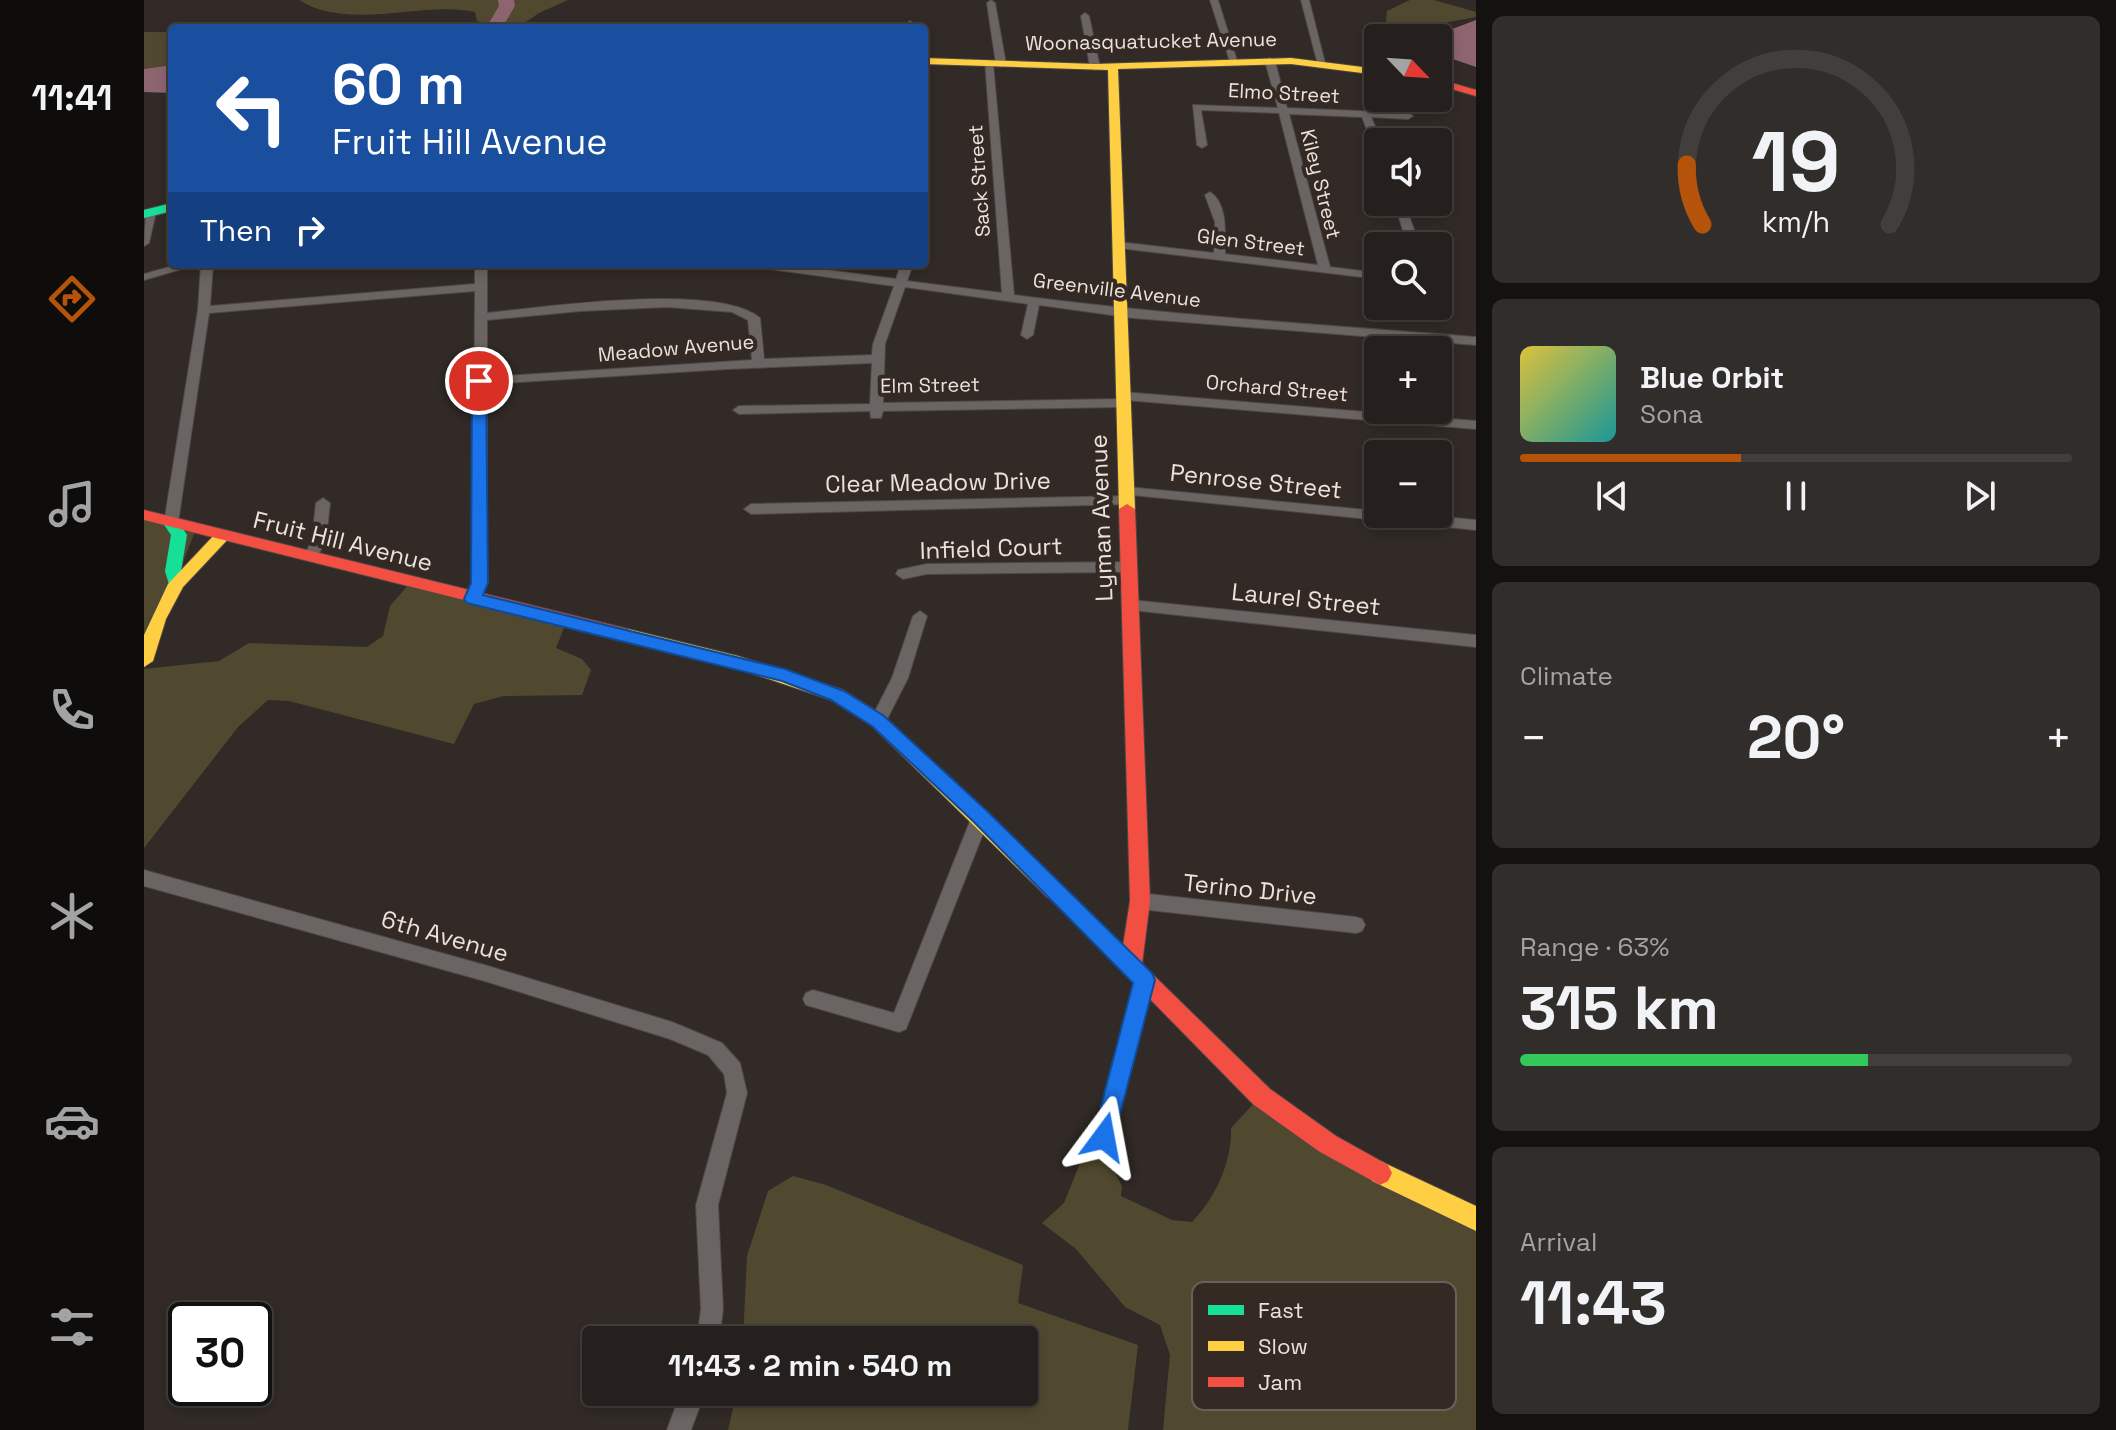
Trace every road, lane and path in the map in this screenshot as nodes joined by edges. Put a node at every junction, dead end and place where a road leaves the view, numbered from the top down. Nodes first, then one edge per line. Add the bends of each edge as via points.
1 (1214, 0) edge
2 (1305, 0) edge
3 (991, 3) dead end
4 (1085, 16) dead end
5 (928, 61) edge
6 (1270, 61) junction
7 (1235, 62) junction
8 (994, 63) junction
9 (1323, 65) junction
10 (1104, 67) junction
11 (1364, 70) edge
12 (1452, 86) edge
13 (1476, 93) edge
14 (1285, 112) junction
15 (1366, 116) junction
16 (1408, 116) dead end
17 (1371, 128) edge
18 (1202, 145) dead end
19 (1210, 195) dead end
20 (168, 208) edge
21 (147, 213) edge
22 (144, 243) edge
23 (1119, 245) junction
24 (1219, 256) junction
25 (178, 268) edge
26 (207, 268) edge
27 (481, 268) edge
28 (786, 268) edge
29 (905, 268) edge
30 (1325, 269) junction
31 (1364, 274) edge
32 (144, 277) edge
33 (900, 282) junction
34 (481, 287) junction
35 (1008, 295) junction
36 (1035, 299) junction
37 (204, 310) junction
38 (1120, 312) junction
39 (482, 317) junction
40 (1027, 335) dead end
41 (1476, 341) edge
42 (877, 359) junction
43 (758, 361) junction
44 (479, 381) junction
45 (1122, 400) junction
46 (739, 410) dead end
47 (876, 411) junction
48 (1476, 425) edge
49 (1127, 496) junction
50 (323, 503) dead end
51 (751, 509) dead end
52 (144, 515) edge
53 (171, 523) junction
54 (1476, 525) edge
55 (223, 536) junction
56 (311, 556) junction
57 (1130, 567) junction
58 (903, 574) dead end
59 (176, 584) junction
60 (473, 599) junction
61 (1131, 605) junction
62 (920, 616) dead end
63 (1476, 641) edge
64 (144, 661) edge
65 (878, 721) junction
66 (981, 816) junction
67 (144, 878) edge
68 (1140, 901) junction
69 (1356, 925) dead end
70 (1138, 973) junction
71 (813, 999) dead end
72 (1104, 1137) dead end
73 (1476, 1219) edge
74 (710, 1326) edge
75 (688, 1406) edge
76 (679, 1430) edge

1 - 7 street
2 - 9 street
3 - 8 street, Sack Street
4 - 10 street
5 - 8 street, Woonasquatucket Avenue
6 - 7 street, Woonasquatucket Avenue
6 - 9 street, Woonasquatucket Avenue
6 - 14 street, Kiley Street
7 - 10 street, Woonasquatucket Avenue
8 - 10 street, Woonasquatucket Avenue
8 - 35 street, Sack Street
9 - 11 street, Woonasquatucket Avenue
10 - 23 street, Lyman Avenue
12 - 13 street
14 - 15 street, Elmo Street
14 - 18 street, Elmo Street via 1196,107
14 - 30 street, Kiley Street
15 - 16 street, Elmo Street
15 - 17 street
19 - 24 street via 1220,222
20 - 21 street
21 - 22 street
23 - 24 street, Glen Street
23 - 38 street, Lyman Avenue
24 - 30 street, Glen Street
25 - 32 street
26 - 37 street
27 - 34 street
28 - 33 street, Greenville Avenue
29 - 33 street
30 - 31 street, Glen Street
33 - 35 street, Greenville Avenue
33 - 42 street
34 - 37 street
34 - 39 street
35 - 36 street, Greenville Avenue
36 - 38 street, Greenville Avenue
36 - 40 street
37 - 53 street
38 - 41 street, Greenville Avenue
38 - 45 street, Lyman Avenue
39 - 43 street via 716,304 754,318
39 - 44 street
42 - 43 street, Meadow Avenue
42 - 47 street
43 - 44 street, Meadow Avenue
44 - 60 street via 480,583
45 - 47 street, Elm Street
45 - 48 street, Orchard Street
45 - 49 street, Lyman Avenue
46 - 47 street, Elm Street
49 - 51 street, Clear Meadow Drive
49 - 54 street, Penrose Street
49 - 57 street, Lyman Avenue
50 - 56 street via 319,540
52 - 53 street, Fruit Hill Avenue
53 - 55 street, Fruit Hill Avenue
53 - 59 street via 179,535
55 - 56 street, Fruit Hill Avenue
55 - 59 street
56 - 60 street, Fruit Hill Avenue
57 - 58 street, Infield Court via 927,569
57 - 61 street, Lyman Avenue
59 - 64 street
60 - 65 street, Fruit Hill Avenue via 785,676 837,695
61 - 63 street, Laurel Street
61 - 68 street, Lyman Avenue
62 - 65 street via 900,678
65 - 66 street, Fruit Hill Avenue
66 - 70 street, Fruit Hill Avenue
66 - 71 street via 899,1023
67 - 74 street, 6th Avenue via 672,1031 727,1059 737,1093 707,1205
68 - 69 street, Terino Drive
68 - 70 street, Lyman Avenue
70 - 72 street, Lyman Avenue
70 - 73 street, Fruit Hill Avenue via 1205,1036 1228,1066 1291,1120 1365,1168
75 - 76 street

